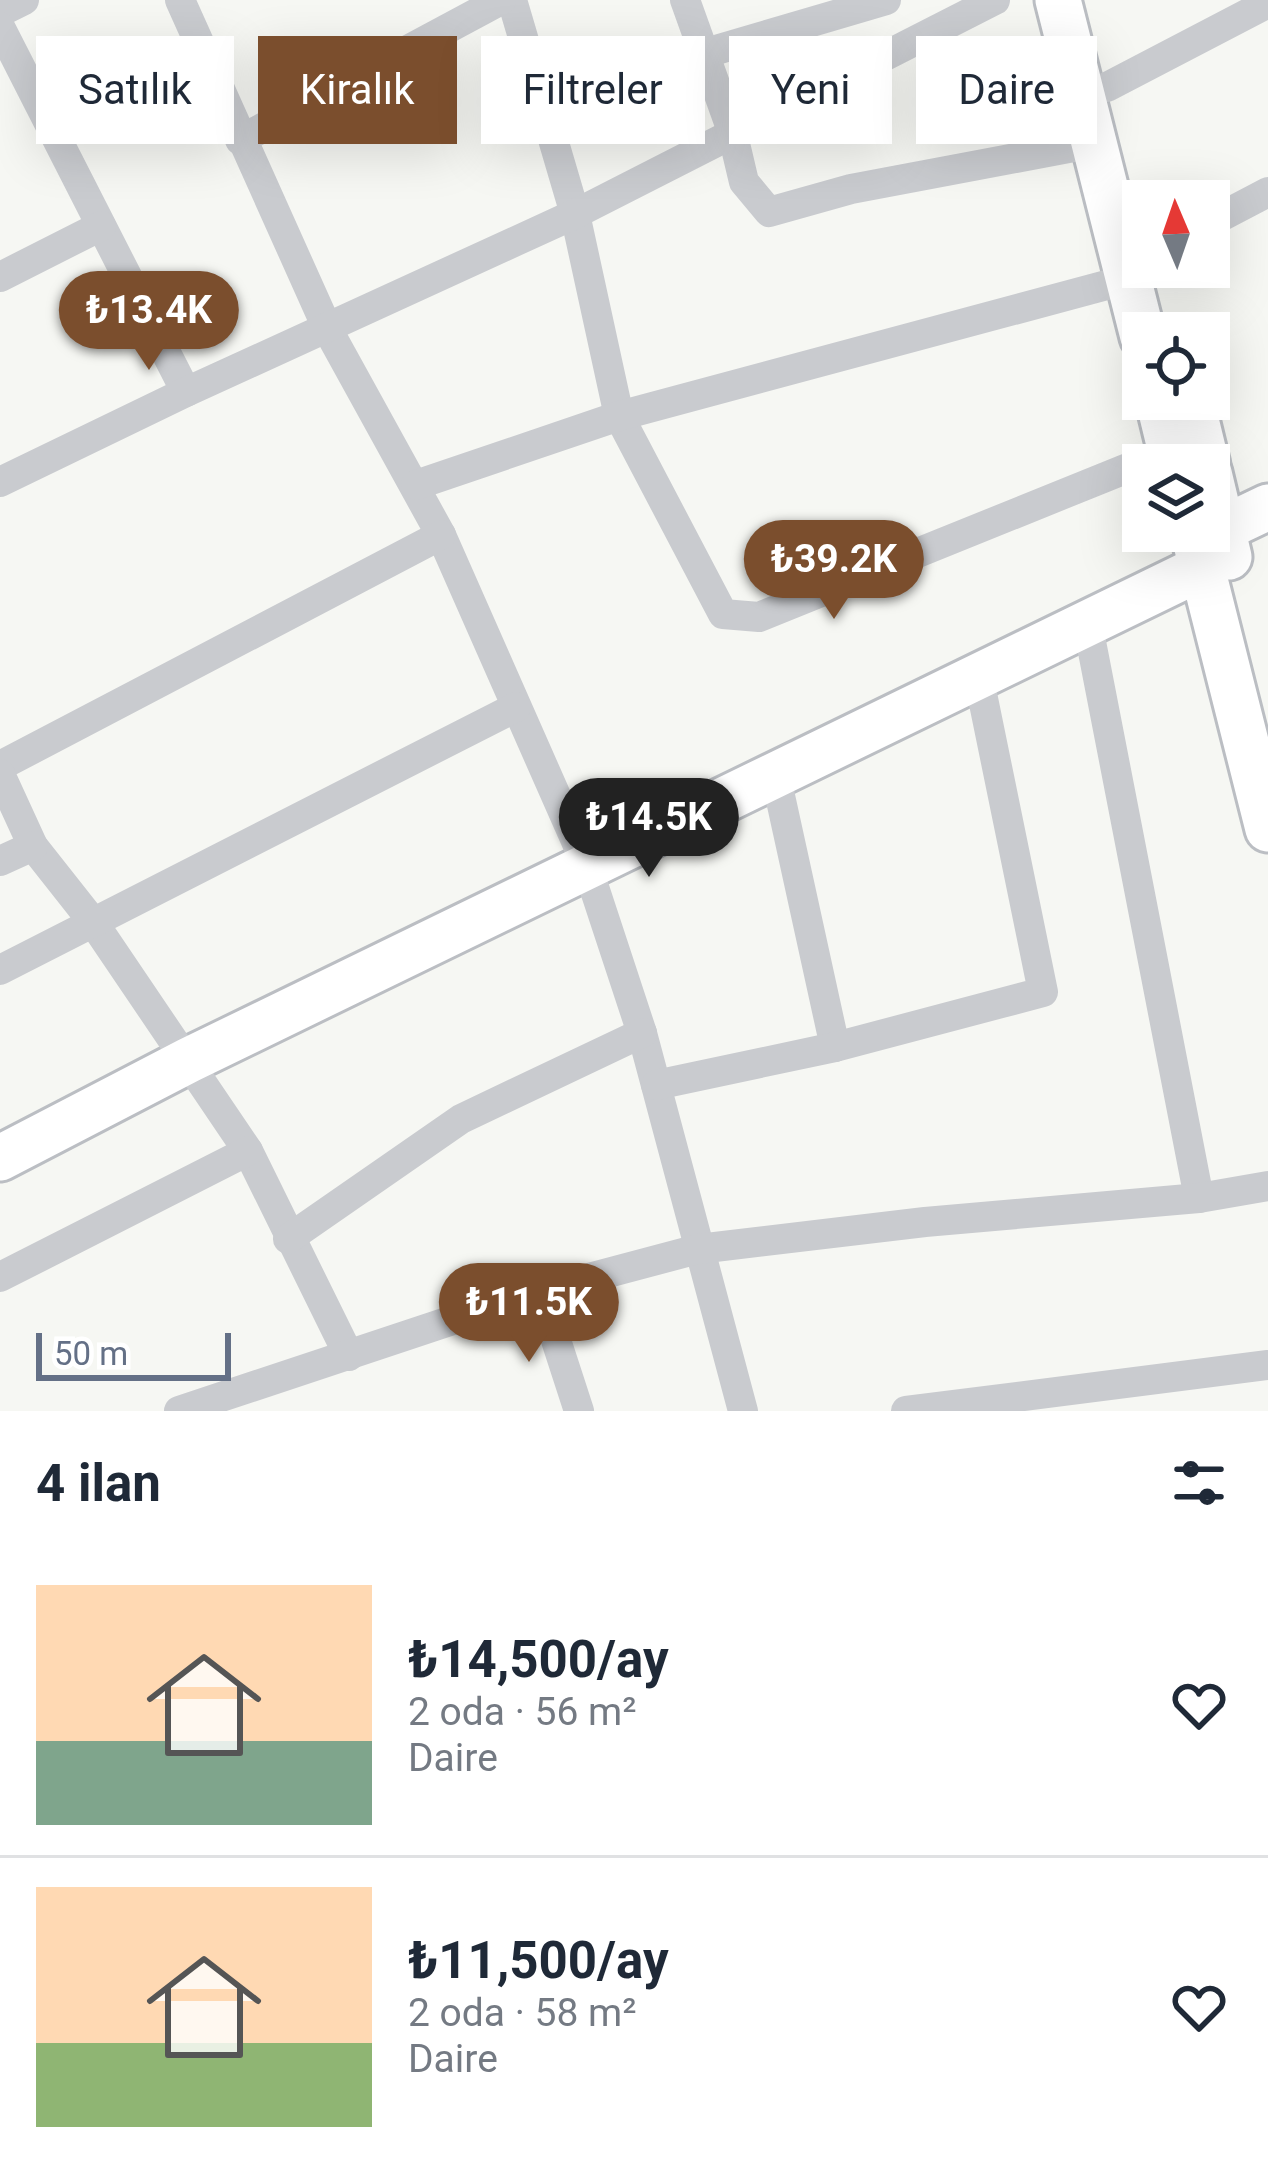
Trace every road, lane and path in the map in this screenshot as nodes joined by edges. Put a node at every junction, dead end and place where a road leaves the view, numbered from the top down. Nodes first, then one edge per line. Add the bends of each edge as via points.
1 (24, 0) edge
2 (180, 0) edge
3 (501, 0) edge
4 (512, 0) edge
5 (685, 0) edge
6 (886, 0) edge
7 (995, 0) edge
8 (1058, 0) edge
9 (1085, 0) edge
10 (1268, 3) edge
11 (0, 13) edge
12 (0, 27) edge
13 (1068, 36) edge
14 (892, 51) edge
15 (706, 53) junction
16 (1107, 87) junction
17 (729, 122) edge
18 (729, 133) edge
19 (240, 140) junction
20 (735, 144) edge
21 (1091, 144) edge
22 (1096, 144) edge
23 (1132, 180) edge
24 (1268, 192) edge
25 (1230, 212) edge
26 (575, 214) junction
27 (1122, 216) edge
28 (101, 226) junction
29 (0, 277) edge
30 (1122, 278) edge
31 (328, 330) junction
32 (186, 392) junction
33 (619, 416) junction
34 (1268, 478) edge
35 (0, 482) edge
36 (416, 485) junction
37 (1230, 494) edge
38 (1230, 507) edge
39 (1268, 507) edge
40 (1122, 526) edge
41 (441, 535) junction
42 (1122, 551) edge
43 (1156, 552) edge
44 (1209, 552) edge
45 (1214, 552) edge
46 (1088, 621) junction
47 (977, 674) junction
48 (516, 707) junction
49 (1268, 724) edge
50 (0, 770) edge
51 (775, 773) junction
52 (1268, 830) edge
53 (33, 845) junction
54 (583, 857) junction
55 (0, 861) edge
56 (93, 922) junction
57 (0, 970) edge
58 (642, 1033) junction
59 (835, 1047) junction
60 (184, 1054) junction
61 (656, 1085) junction
62 (0, 1140) edge
63 (248, 1151) junction
64 (0, 1158) edge
65 (1268, 1186) edge
66 (1199, 1198) junction
67 (288, 1239) junction
68 (698, 1250) junction
69 (0, 1276) edge
70 (540, 1291) junction
71 (349, 1356) junction
72 (1268, 1366) edge
73 (1140, 1380) junction
74 (179, 1411) edge
75 (579, 1411) edge
76 (743, 1411) edge
77 (907, 1411) edge
78 (918, 1411) edge
79 (1146, 1411) edge

1 - 11 street
2 - 19 street
3 - 19 street
4 - 26 street
5 - 15 street
6 - 15 street
7 - 14 street
8 - 13 street
9 - 16 street
10 - 16 street
12 - 28 street
15 - 17 street
16 - 23 street
18 - 26 street
19 - 31 street
20 - 21 street via 744,182 769,212
22 - 27 street
24 - 25 street
26 - 31 street
26 - 33 street
28 - 29 street
28 - 32 street
30 - 33 street
31 - 32 street
31 - 36 street
32 - 35 street
33 - 36 street
33 - 40 street via 723,614 759,617
34 - 37 street
36 - 41 street
38 - 39 street
41 - 48 street
41 - 50 street
42 - 54 street
43 - 46 street
44 - 52 street
45 - 49 street
46 - 47 street
46 - 66 street
47 - 51 street
47 - 59 street via 1043,992
48 - 54 street
48 - 56 street
50 - 53 street
51 - 54 street
51 - 59 street
53 - 55 street
53 - 56 street
54 - 58 street
54 - 60 street
56 - 57 street
56 - 60 street
58 - 61 street
58 - 67 street via 461,1119
59 - 61 street
60 - 62 street
60 - 63 street
60 - 64 street
61 - 68 street
63 - 67 street
63 - 69 street
65 - 66 street
66 - 68 street
67 - 71 street
68 - 70 street
68 - 76 street
70 - 71 street
70 - 75 street
71 - 74 street
72 - 73 street
73 - 78 street
73 - 79 street
77 - 78 street

